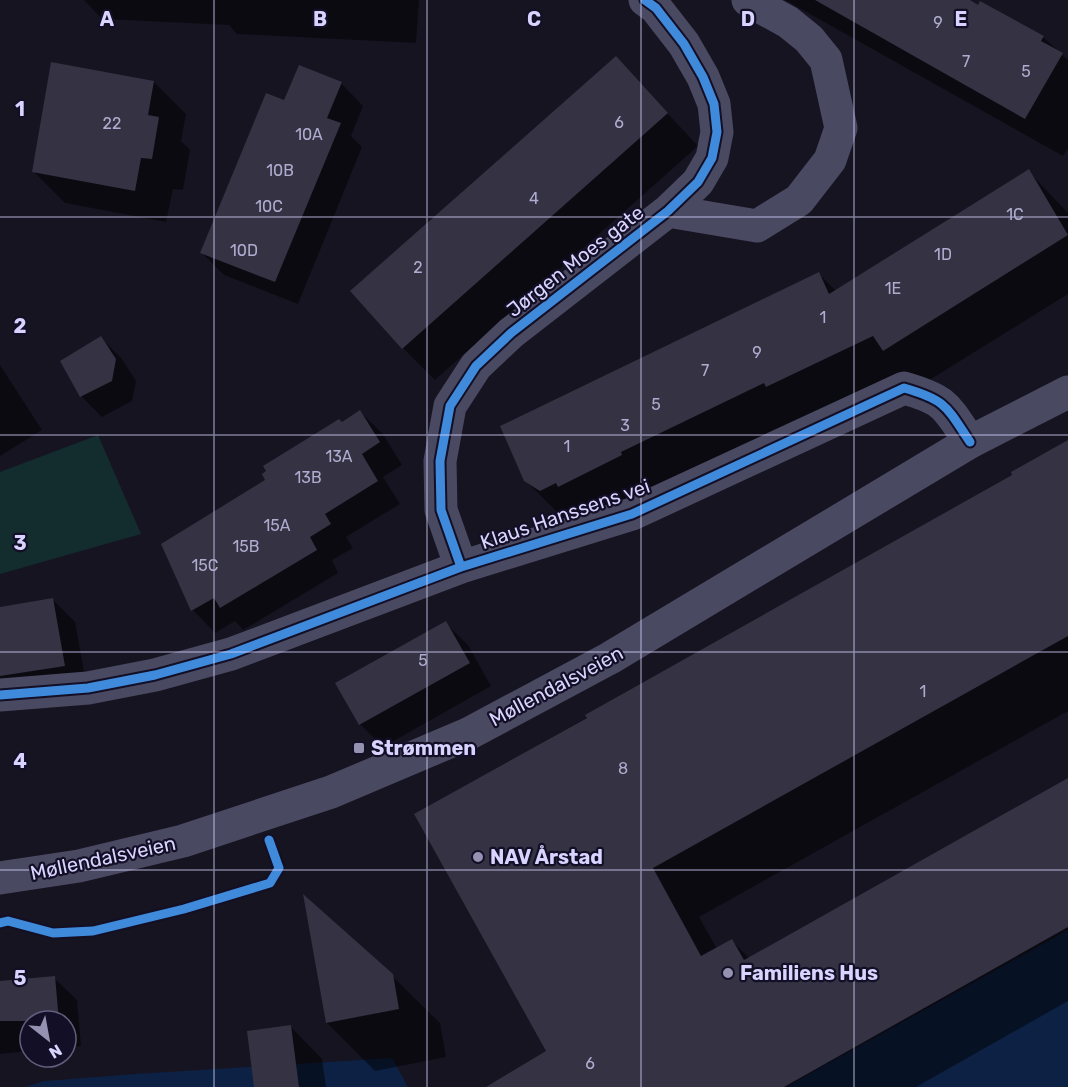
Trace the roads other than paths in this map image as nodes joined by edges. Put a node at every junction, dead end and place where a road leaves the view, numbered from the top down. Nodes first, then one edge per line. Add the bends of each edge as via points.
1 (645, 0) edge
2 (748, 0) edge
3 (668, 212) junction
4 (1068, 392) edge
5 (970, 442) junction
6 (461, 567) junction
7 (0, 695) edge
8 (0, 878) edge

1 - 3 street, Jørgen Moes gate via 684,44 714,104 717,132 712,158 698,182
2 - 3 street via 788,22 826,60 841,128 830,160 800,200 757,226
3 - 6 street, Jørgen Moes gate via 511,333 476,366 450,406 440,461 441,510
4 - 5 street, Møllendalsveien
5 - 6 street, Klaus Hanssens vei via 934,397 904,388 632,514
5 - 8 street, Møllendalsveien via 610,658 468,734 331,792 205,834 80,866
6 - 7 street, Klaus Hanssens vei via 231,654 188,666 88,688

